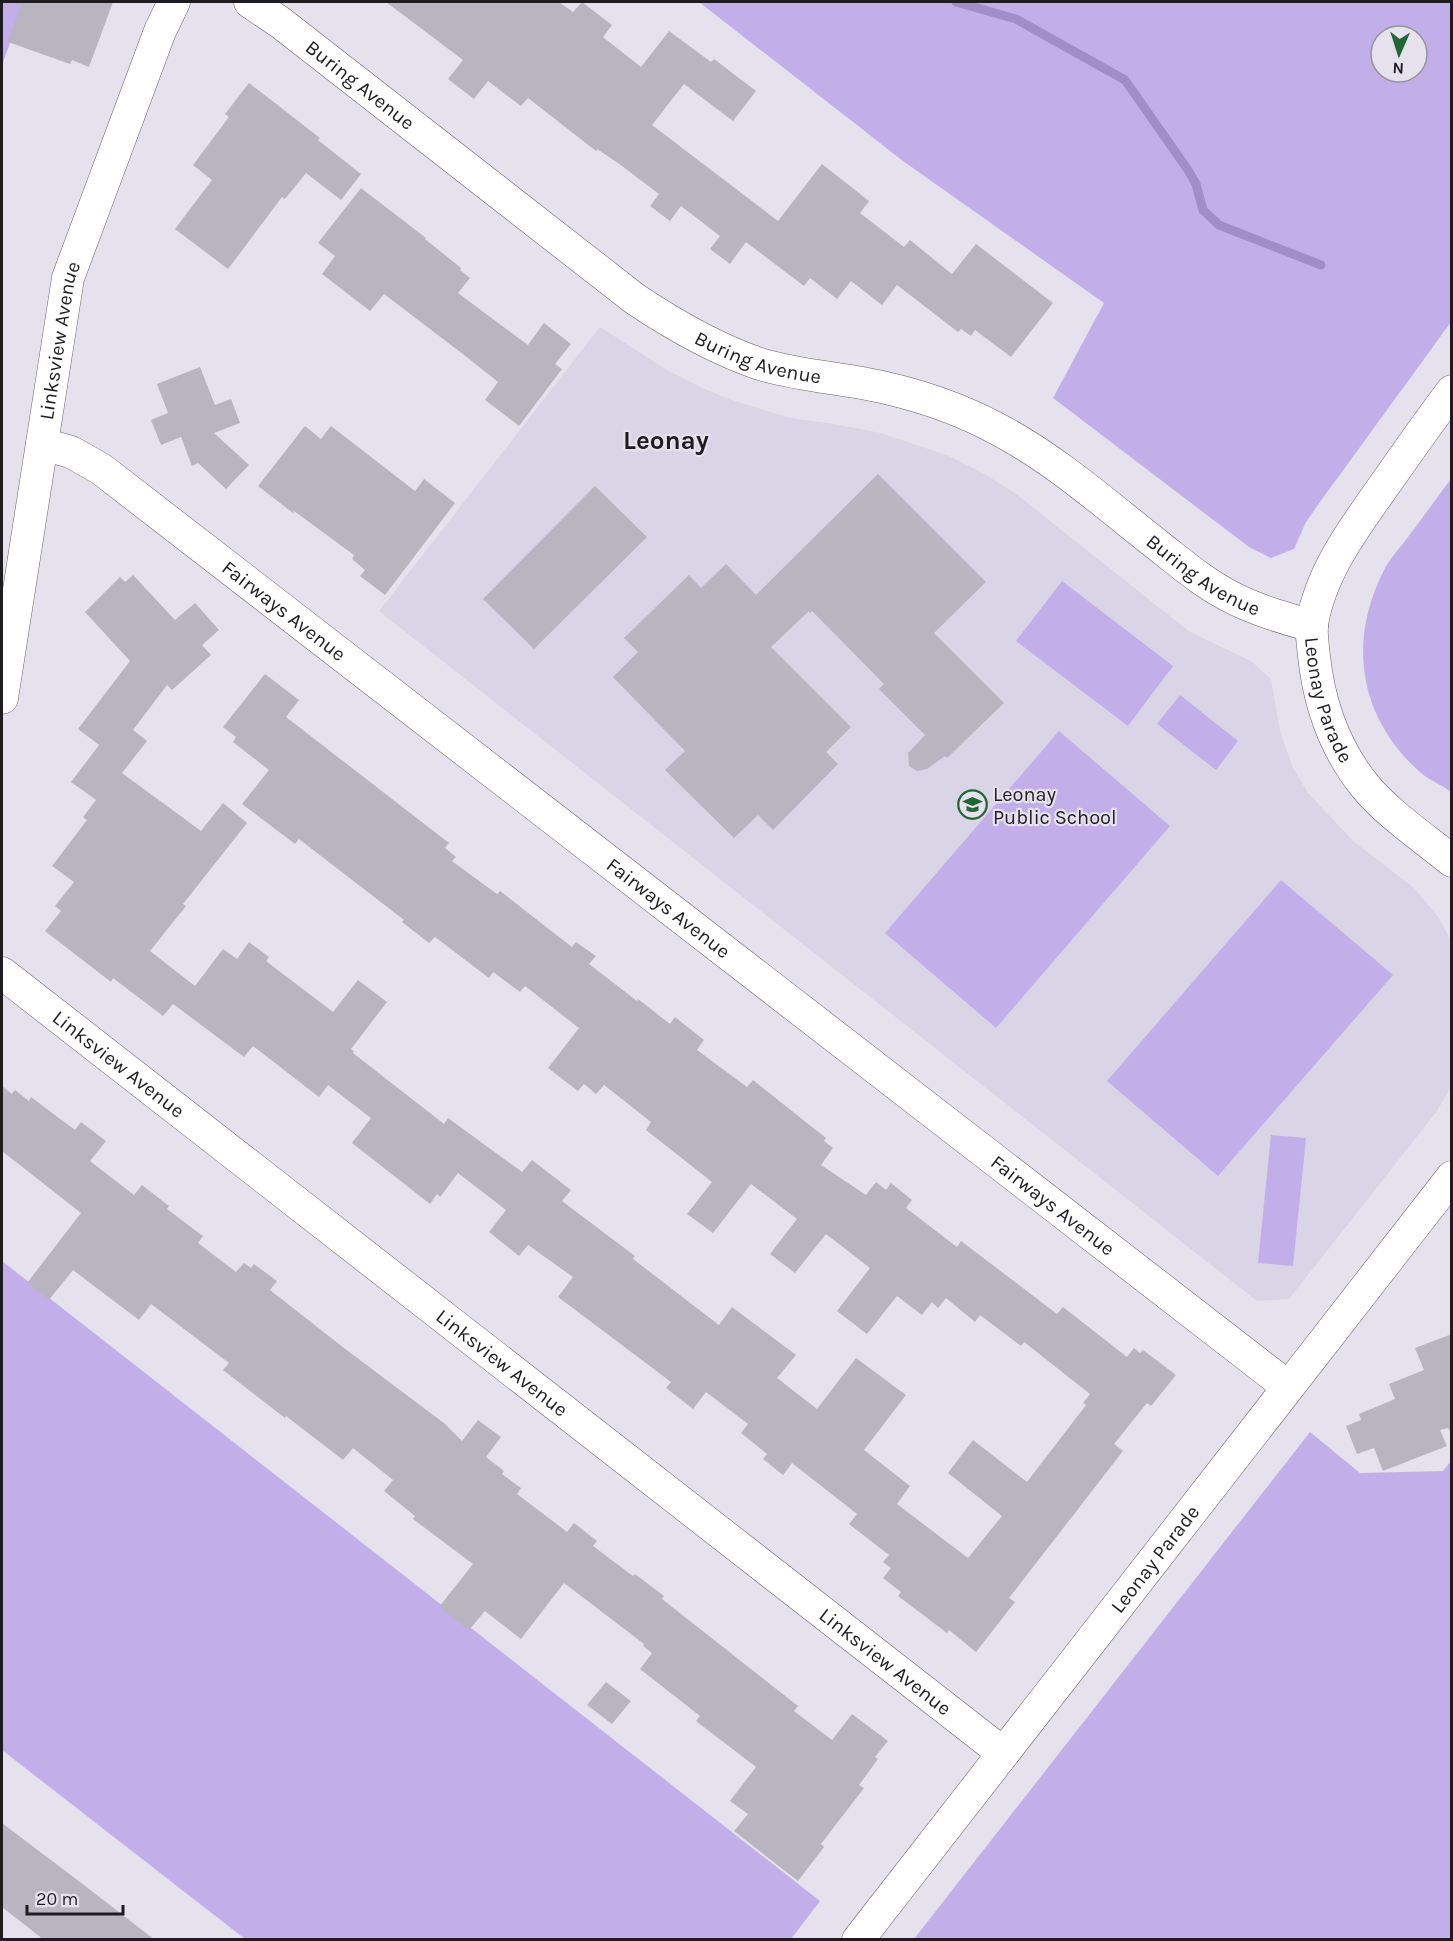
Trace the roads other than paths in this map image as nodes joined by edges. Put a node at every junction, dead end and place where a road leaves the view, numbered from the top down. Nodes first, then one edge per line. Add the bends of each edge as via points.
1 (174, 2) edge
2 (250, 2) edge
3 (1452, 391) edge
4 (42, 444) junction
5 (1312, 626) junction
6 (2, 698) edge
7 (1452, 861) edge
8 (2, 973) edge
9 (1452, 1177) edge
10 (1287, 1386) junction
11 (1003, 1753) junction
12 (858, 1940) edge

1 - 4 street, Linksview Avenue via 165,16 68,278
2 - 5 street, Buring Avenue via 635,299 672,323 760,364 914,395 965,413 1043,456 1212,586 1253,607
3 - 5 street, Leonay Parade via 1355,526 1320,594
4 - 6 street, Linksview Avenue
4 - 10 street, Fairways Avenue via 71,452 101,469
5 - 7 street, Leonay Parade via 1324,710 1352,767 1374,796
8 - 11 street, Linksview Avenue
9 - 10 street, Leonay Parade
10 - 11 street, Leonay Parade
11 - 12 street, Leonay Parade

